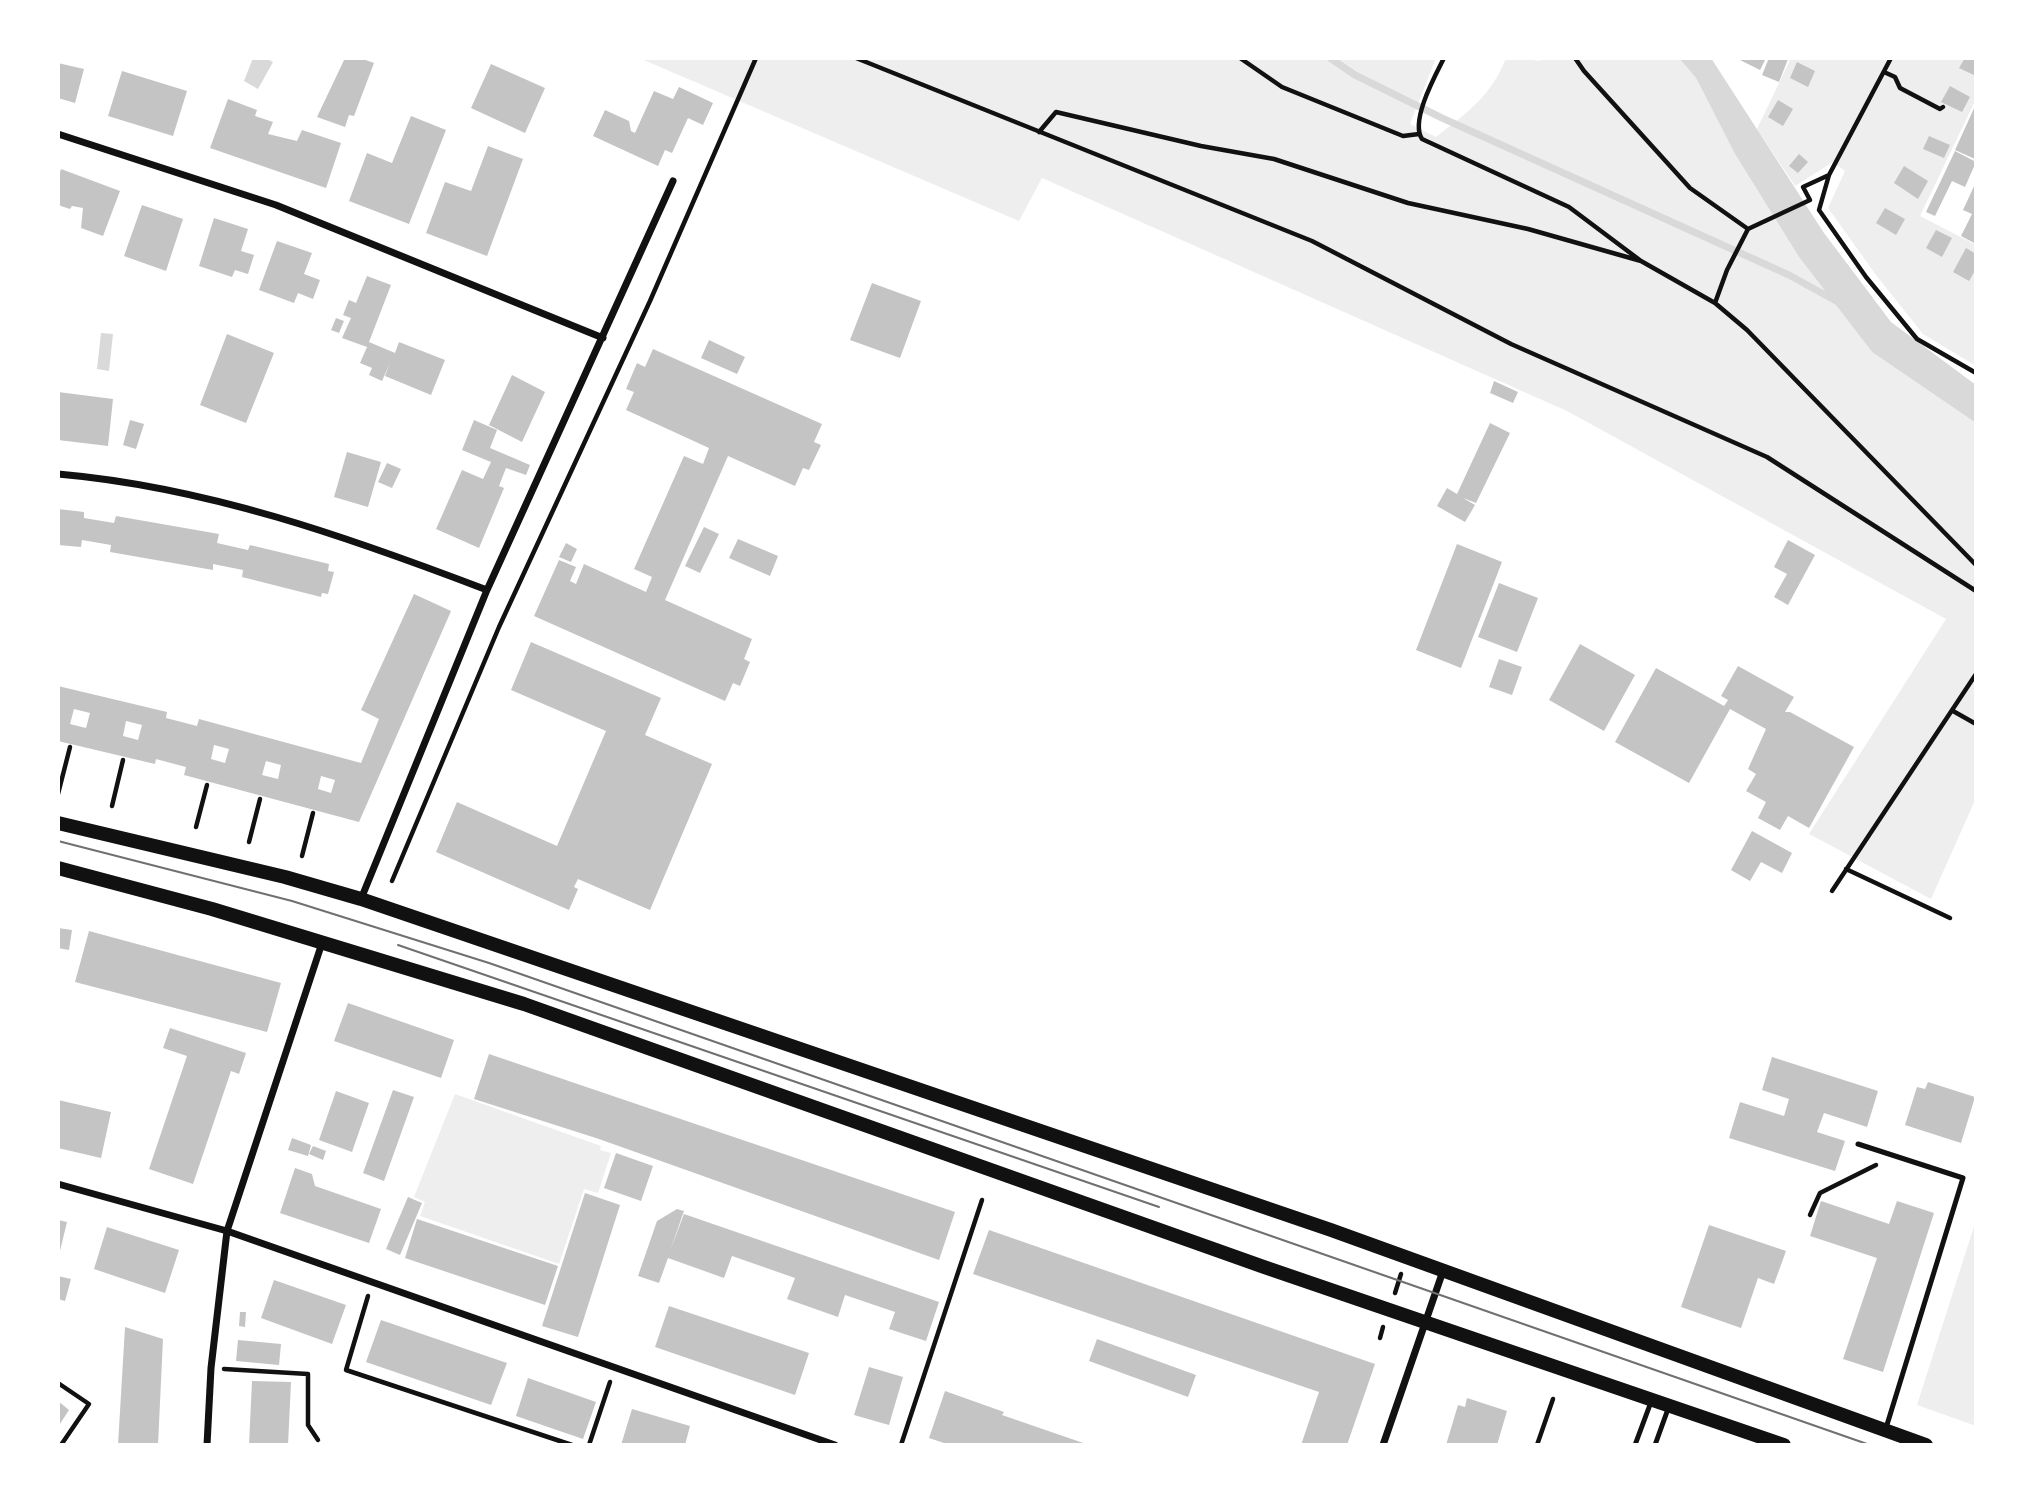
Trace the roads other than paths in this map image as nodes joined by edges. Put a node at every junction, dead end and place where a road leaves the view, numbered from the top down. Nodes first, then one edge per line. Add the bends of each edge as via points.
1 (58, 134) edge
2 (673, 181) dead end
3 (603, 338) junction
4 (58, 474) edge
5 (487, 590) junction
6 (58, 822) edge
7 (58, 868) edge
8 (361, 899) junction
9 (323, 942) junction
10 (1858, 1144) dead end
11 (58, 1184) edge
12 (228, 1231) junction
13 (1443, 1270) junction
14 (1425, 1322) junction
15 (1652, 1399) junction
16 (1669, 1405) junction
17 (1885, 1431) junction
18 (207, 1445) edge
19 (835, 1445) edge
20 (1383, 1445) edge
21 (1635, 1445) edge
22 (1655, 1445) edge
23 (1784, 1445) edge
24 (1926, 1445) edge

1 - 3 street via 276,205
2 - 3 street
3 - 5 street
4 - 5 street via 276,516
5 - 8 street
6 - 8 main road
7 - 9 main road
8 - 13 main road
9 - 12 street
9 - 14 main road via 537,1009
10 - 17 lane via 1963,1178
11 - 12 street
12 - 18 street via 211,1368
12 - 19 street
13 - 14 street
13 - 17 main road
14 - 15 main road
14 - 20 street
15 - 16 main road
15 - 21 lane
16 - 22 lane
16 - 23 main road
17 - 24 main road

